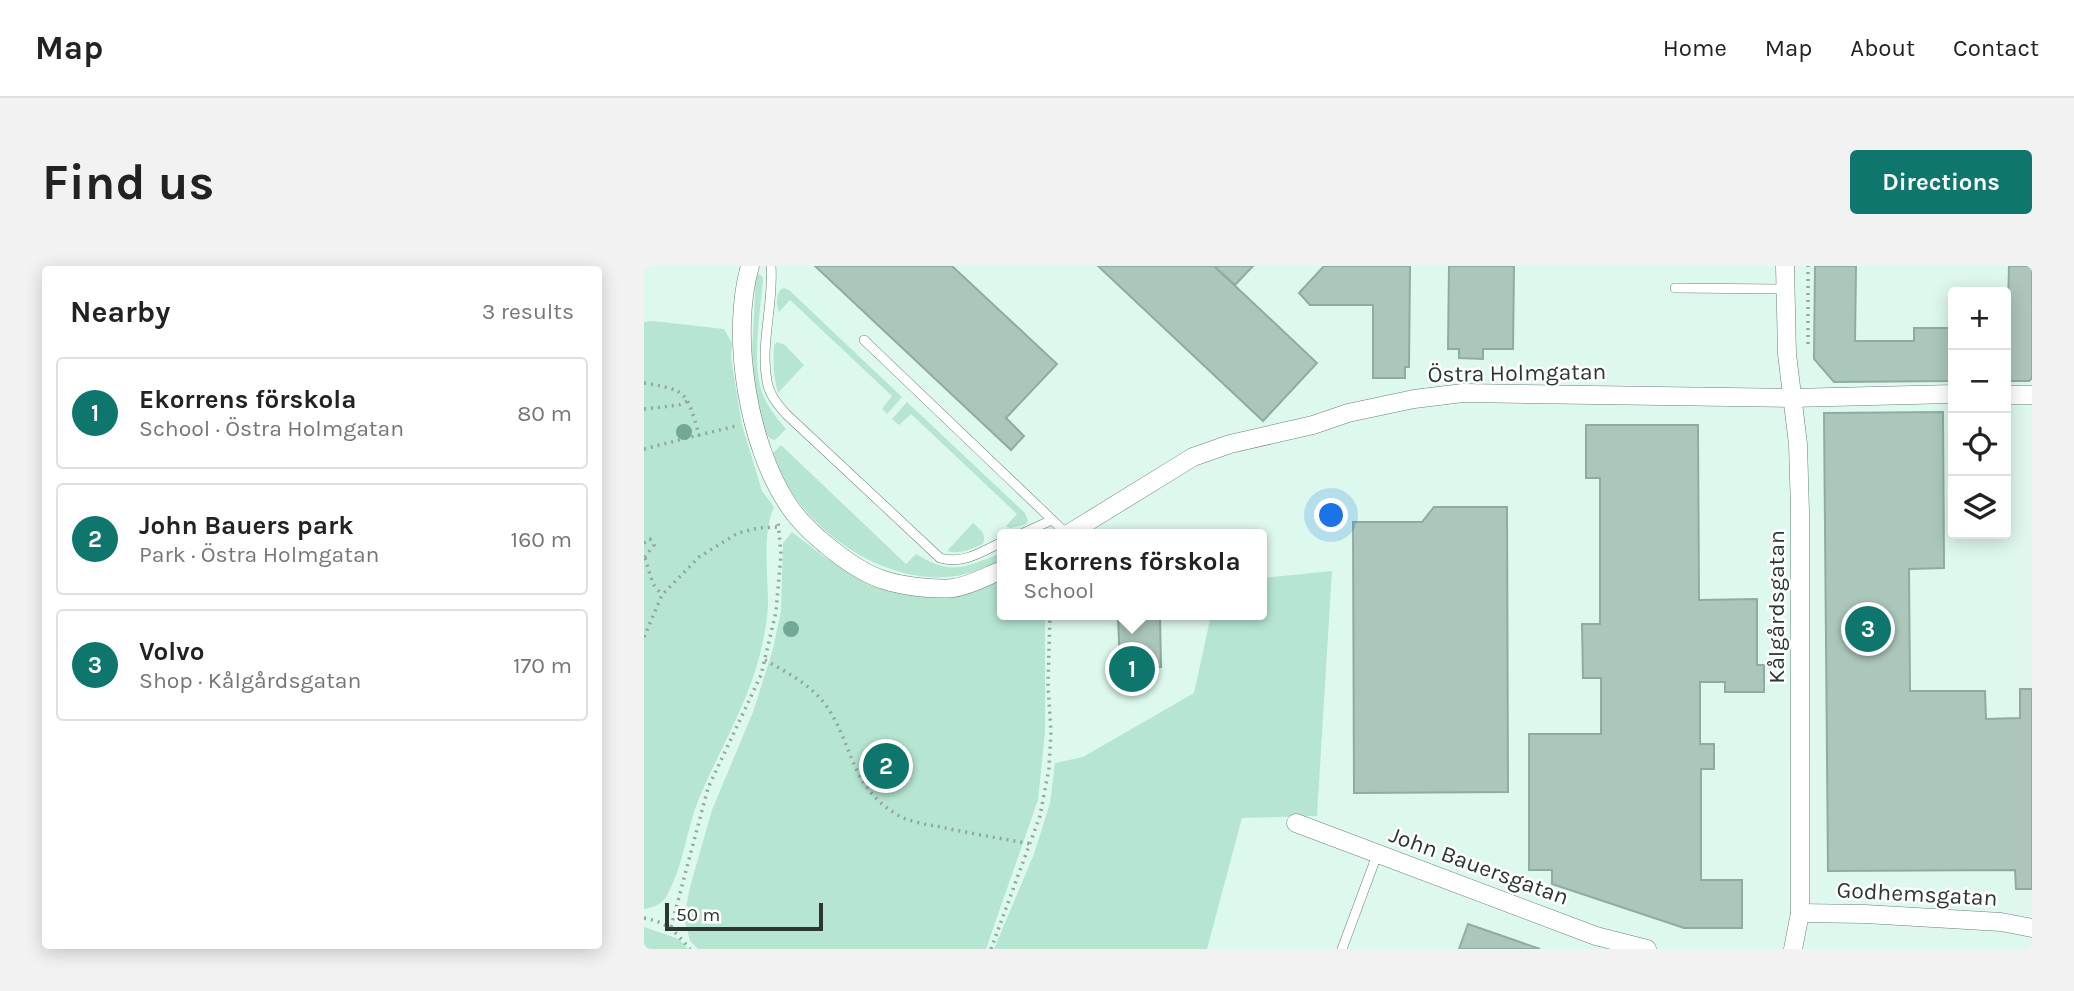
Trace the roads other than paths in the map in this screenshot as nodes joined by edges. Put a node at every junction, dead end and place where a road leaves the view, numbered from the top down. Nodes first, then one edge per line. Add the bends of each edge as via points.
1 (751, 266) edge
2 (771, 266) edge
3 (1785, 266) edge
4 (1675, 288) dead end
5 (1785, 289) junction
6 (864, 340) dead end
7 (1948, 394) edge
8 (2011, 395) edge
9 (2032, 395) edge
10 (1791, 398) junction
11 (1052, 520) junction
12 (1032, 529) edge
13 (1062, 529) edge
14 (1076, 529) edge
15 (997, 545) edge
16 (997, 572) edge
17 (1296, 823) dead end
18 (1377, 855) junction
19 (1800, 913) junction
20 (2028, 931) edge
21 (1342, 949) edge
22 (1647, 949) edge
23 (1793, 949) edge

1 - 16 street via 741,326 754,422 767,466 809,531 884,580 955,588
2 - 15 lane via 766,343 767,381 774,400 940,558 966,559
3 - 5 street, Kålgårdsgatan
4 - 5 lane
5 - 10 street, Kålgårdsgatan
6 - 11 lane
7 - 10 street, Östra Holmgatan
8 - 9 street
10 - 14 street, Östra Holmgatan via 1463,393 1414,399 1193,457
10 - 19 street, Kålgårdsgatan via 1800,511
11 - 12 lane
11 - 13 lane
17 - 18 street, John Bauersgatan
18 - 21 lane
18 - 22 street, John Bauersgatan via 1596,936
19 - 20 street, Godhemsgatan via 2001,922
19 - 23 street, Kålgårdsgatan

